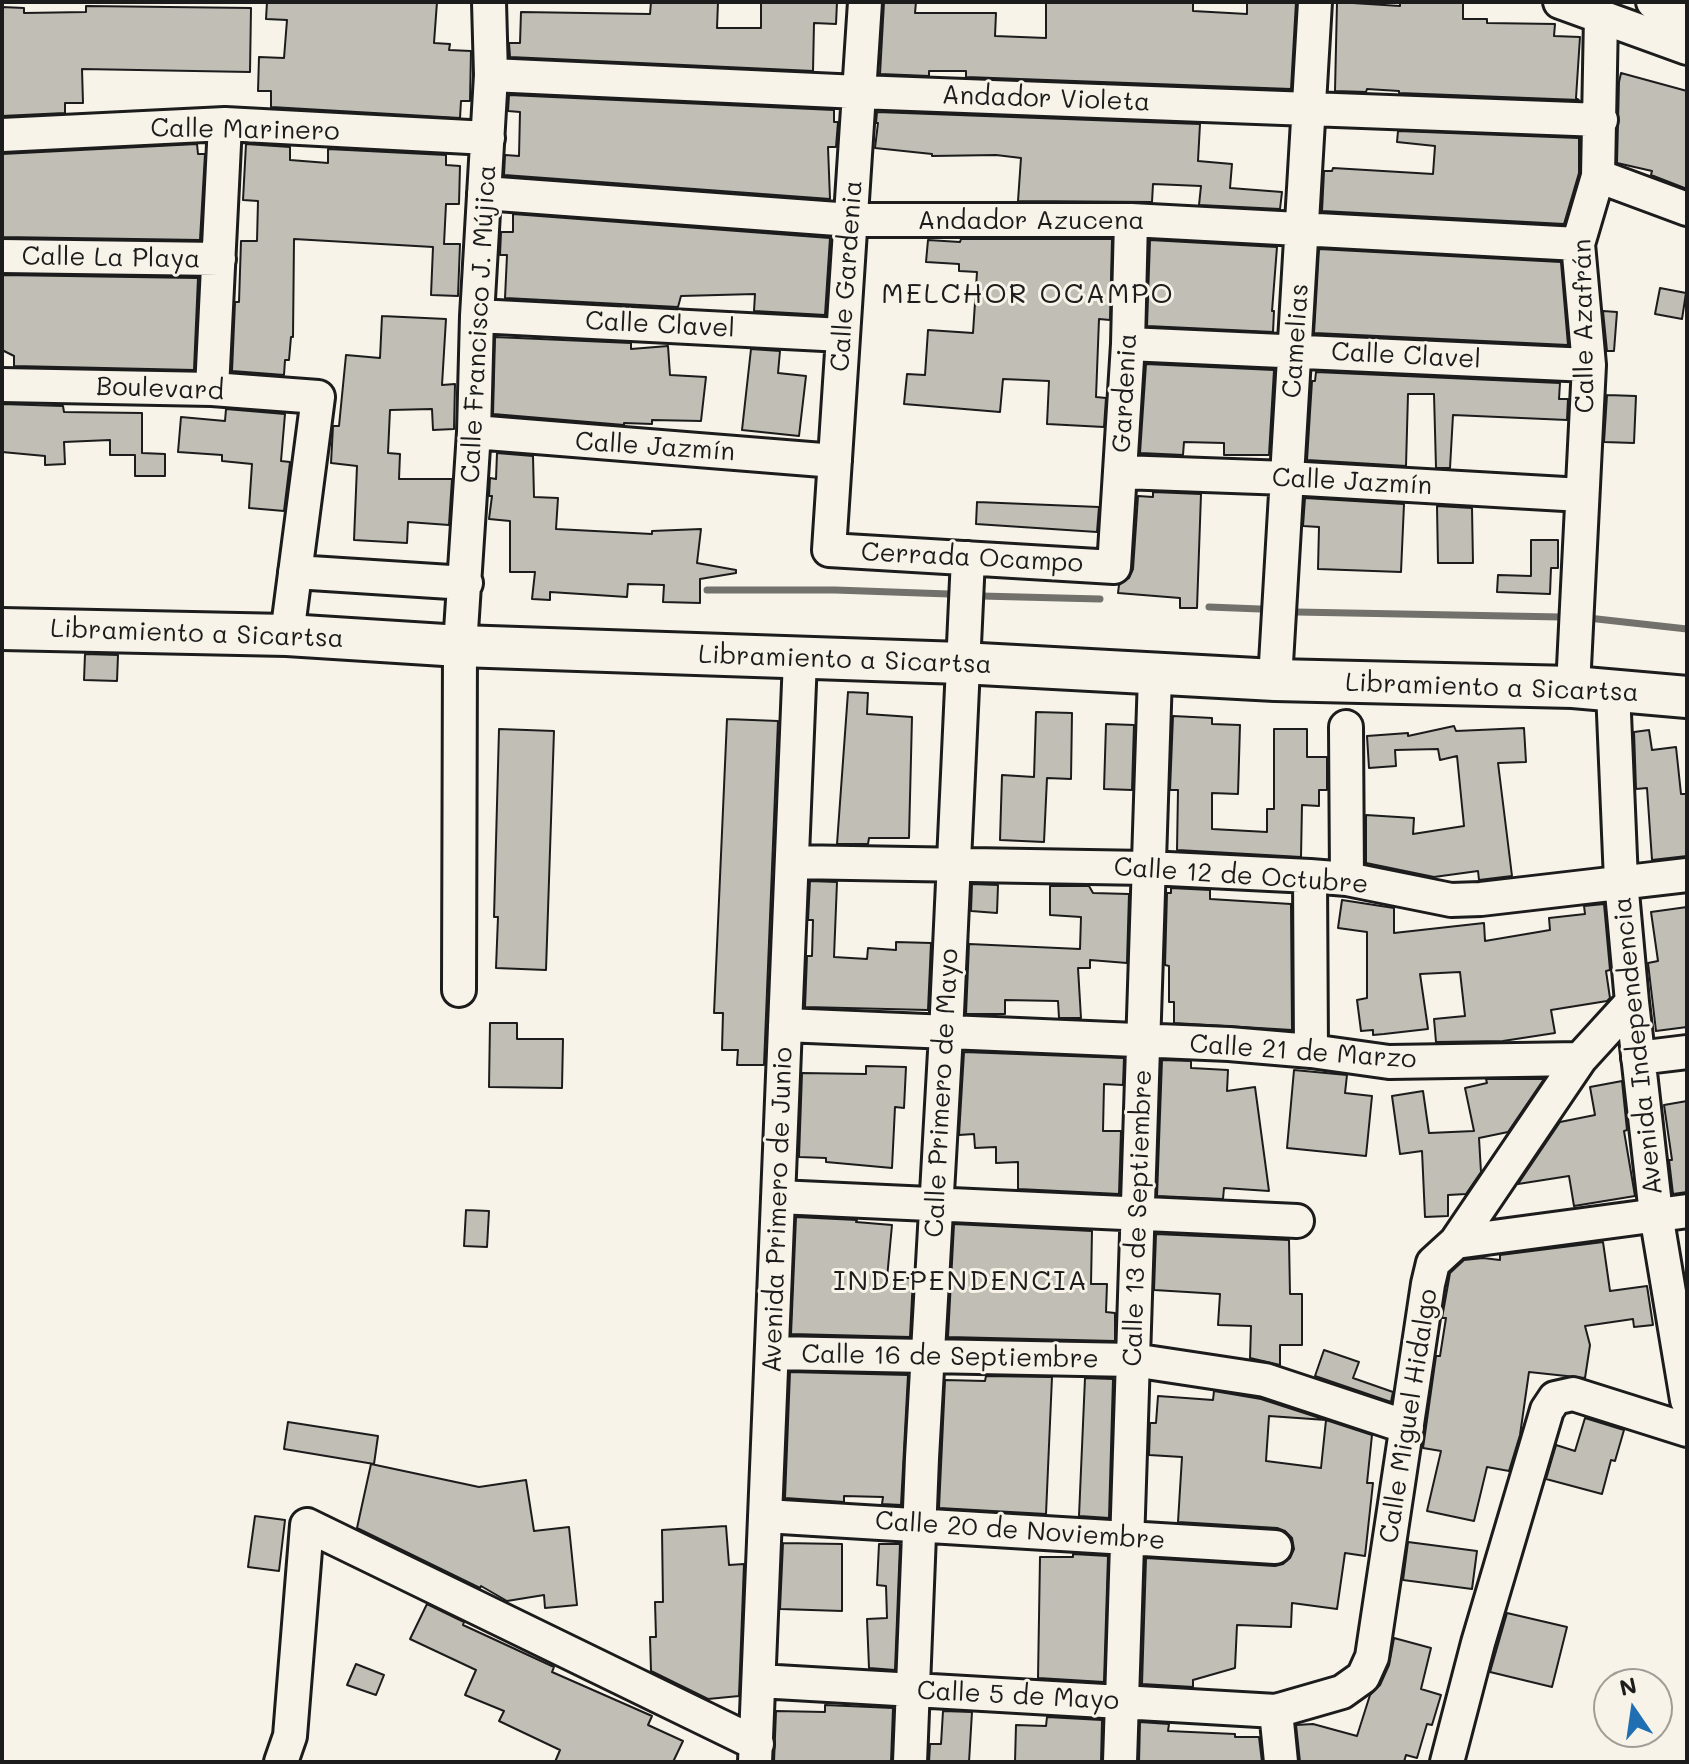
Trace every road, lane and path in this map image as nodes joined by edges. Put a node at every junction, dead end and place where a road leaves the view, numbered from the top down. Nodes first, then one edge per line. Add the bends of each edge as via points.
1 (489, 2) edge
2 (865, 2) edge
3 (1315, 2) edge
4 (1560, 2) edge
5 (1653, 2) edge
6 (1687, 15) edge
7 (1601, 16) junction
8 (1687, 48) edge
9 (491, 75) junction
10 (859, 92) junction
11 (1309, 109) junction
12 (1601, 120) junction
13 (225, 124) junction
14 (2, 135) edge
15 (488, 138) junction
16 (1598, 176) junction
17 (484, 193) junction
18 (1687, 209) edge
19 (851, 220) junction
20 (1131, 220) junction
21 (1304, 230) junction
22 (1578, 244) junction
23 (2, 256) edge
24 (219, 259) junction
25 (477, 316) junction
26 (843, 335) junction
27 (1128, 344) junction
28 (1295, 351) junction
29 (1589, 365) junction
30 (2, 385) edge
31 (212, 389) junction
32 (474, 432) junction
33 (835, 461) junction
34 (1121, 472) junction
35 (1287, 478) junction
36 (1582, 495) junction
37 (829, 550) joint
38 (968, 558) junction
39 (1114, 567) joint
40 (295, 572) junction
41 (466, 583) junction
42 (2, 629) edge
43 (287, 635) junction
44 (460, 646) junction
45 (800, 659) junction
46 (961, 663) junction
47 (1155, 675) junction
48 (1275, 680) junction
49 (1573, 687) junction
50 (1613, 690) junction
51 (1687, 697) edge
52 (1346, 727) dead end
53 (792, 862) junction
54 (952, 863) junction
55 (1148, 868) junction
56 (1687, 875) edge
57 (1310, 876) junction
58 (1347, 879) junction
59 (1621, 881) junction
60 (459, 990) dead end
61 (1632, 1002) junction
62 (785, 1025) junction
63 (946, 1034) junction
64 (1145, 1041) junction
65 (1311, 1051) junction
66 (1687, 1052) edge
67 (1638, 1058) junction
68 (1580, 1059) junction
69 (778, 1197) junction
70 (936, 1204) junction
71 (1138, 1213) junction
72 (1672, 1213) edge
73 (1297, 1221) dead end
74 (1456, 1242) junction
75 (772, 1353) junction
76 (929, 1357) junction
77 (1133, 1360) junction
78 (1687, 1400) edge
79 (1407, 1427) junction
80 (1687, 1430) edge
81 (765, 1516) junction
82 (921, 1525) junction
83 (1127, 1538) junction
84 (1275, 1547) dead end
85 (1372, 1657) joint
86 (759, 1681) junction
87 (913, 1690) junction
88 (1122, 1702) junction
89 (1276, 1711) junction
90 (756, 1753) edge
91 (281, 1762) edge
92 (910, 1762) edge
93 (1120, 1762) edge
94 (1281, 1762) edge
95 (1447, 1762) edge

1 - 9 street, Calle Francisco J. Mújica
2 - 10 street, Calle Gardenia
3 - 11 street, Camelias
4 - 7 street
5 - 6 street
7 - 8 street
7 - 12 street, Calle Azafrán
9 - 10 street, Andador Violeta
9 - 15 street, Calle Francisco J. Mújica
10 - 11 street, Andador Violeta
10 - 19 street, Calle Gardenia
11 - 12 street, Andador Violeta
11 - 21 street, Camelias
12 - 16 street, Calle Azafrán
13 - 14 street, Calle Marinero
13 - 15 street, Calle Marinero
13 - 24 street
15 - 17 street, Calle Francisco J. Mújica
16 - 18 street
16 - 22 street, Calle Azafrán
17 - 19 street, Andador Azucena
17 - 25 street, Calle Francisco J. Mújica
19 - 20 street, Andador Azucena
19 - 26 street, Calle Gardenia
20 - 21 street, Andador Azucena
20 - 27 street, Gardenia
21 - 22 street, Andador Azucena
21 - 28 street, Camelias
22 - 29 street, Calle Azafrán
23 - 24 street, Calle La Playa
24 - 31 street
25 - 26 street, Calle Clavel
25 - 32 street, Calle Francisco J. Mújica
26 - 33 street, Calle Gardenia
27 - 28 street, Calle Clavel
27 - 34 street, Gardenia
28 - 29 street, Calle Clavel
28 - 35 street, Camelias
29 - 36 street, Calle Azafrán
30 - 31 street, Boulevard
31 - 40 street, Boulevard via 318,397
32 - 33 street, Calle Jazmín
32 - 41 street, Calle Francisco J. Mújica
33 - 37 street, Calle Gardenia
34 - 35 street, Calle Jazmín
34 - 39 street, Gardenia
35 - 36 street, Calle Jazmín
35 - 48 street, Camelias
36 - 49 street, Calle Azafrán
37 - 38 street, Cerrada Ocampo
38 - 39 street, Cerrada Ocampo
38 - 46 street, Calle Primero de Mayo
40 - 41 street
40 - 43 street
41 - 44 street, Calle Francisco J. Mújica
42 - 43 main road, Libramiento a Sicartsa
43 - 44 main road, Libramiento a Sicartsa
44 - 45 main road, Libramiento a Sicartsa
44 - 60 street, Calle Francisco J. Mújica
45 - 46 main road, Libramiento a Sicartsa
45 - 53 street, Avenida Primero de Junio
46 - 47 main road, Libramiento a Sicartsa
46 - 54 street, Calle Primero de Mayo
47 - 48 main road, Libramiento a Sicartsa
47 - 55 street, Calle 13 de Septiembre
48 - 49 main road, Libramiento a Sicartsa
49 - 50 main road, Libramiento a Sicartsa
50 - 51 main road, Libramiento a Sicartsa
50 - 59 street, Avenida Independencia
52 - 58 street
53 - 54 street, Calle 12 de Octubre
53 - 62 street, Avenida Primero de Junio
54 - 55 street, Calle 12 de Octubre
54 - 63 street, Calle Primero de Mayo
55 - 57 street, Calle 12 de Octubre
55 - 64 street, Calle 13 de Septiembre
56 - 59 street, Calle 12 de Octubre
57 - 58 street, Calle 12 de Octubre
57 - 65 street
58 - 59 street, Calle 12 de Octubre via 1451,900
59 - 61 street, Avenida Independencia
61 - 67 street, Avenida Independencia
61 - 68 street, Calle Miguel Hidalgo
62 - 63 street, Calle 21 de Marzo
62 - 69 street, Avenida Primero de Junio
63 - 64 street, Calle 21 de Marzo
63 - 70 street, Calle Primero de Mayo
64 - 65 street, Calle 21 de Marzo
64 - 71 street, Calle 13 de Septiembre
65 - 68 street, Calle 21 de Marzo via 1389,1062
66 - 67 street
67 - 72 street, Avenida Independencia
68 - 74 street, Calle Miguel Hidalgo
69 - 70 street
69 - 75 street, Avenida Primero de Junio
70 - 71 street
70 - 76 street, Calle Primero de Mayo
71 - 73 street
71 - 77 street, Calle 13 de Septiembre
72 - 74 street
72 - 78 street, Avenida Independencia
74 - 79 street, Calle Miguel Hidalgo via 1433,1263
75 - 76 street, Calle 16 de Septiembre
75 - 81 street, Avenida Primero de Junio
76 - 77 street, Calle 16 de Septiembre
76 - 82 street, Calle Primero de Mayo
77 - 79 street, Calle 16 de Septiembre via 1265,1380
77 - 83 street, Calle 13 de Septiembre
79 - 85 street, Calle Miguel Hidalgo
80 - 95 street via 1573,1394 1555,1398 1547,1410
81 - 82 street, Calle 20 de Noviembre
81 - 86 street, Avenida Primero de Junio
82 - 83 street, Calle 20 de Noviembre
82 - 87 street, Calle Primero de Mayo
83 - 84 street, Calle 20 de Noviembre
83 - 88 street, Calle 13 de Septiembre
85 - 89 street, Calle 5 de Mayo via 1363,1677 1342,1692
86 - 87 street, Calle 5 de Mayo
86 - 90 street, Avenida Primero de Junio
87 - 88 street, Calle 5 de Mayo
87 - 92 street, Calle Primero de Mayo
88 - 89 street, Calle 5 de Mayo
88 - 93 street, Calle 13 de Septiembre
89 - 94 street
90 - 91 street via 307,1525 290,1736

